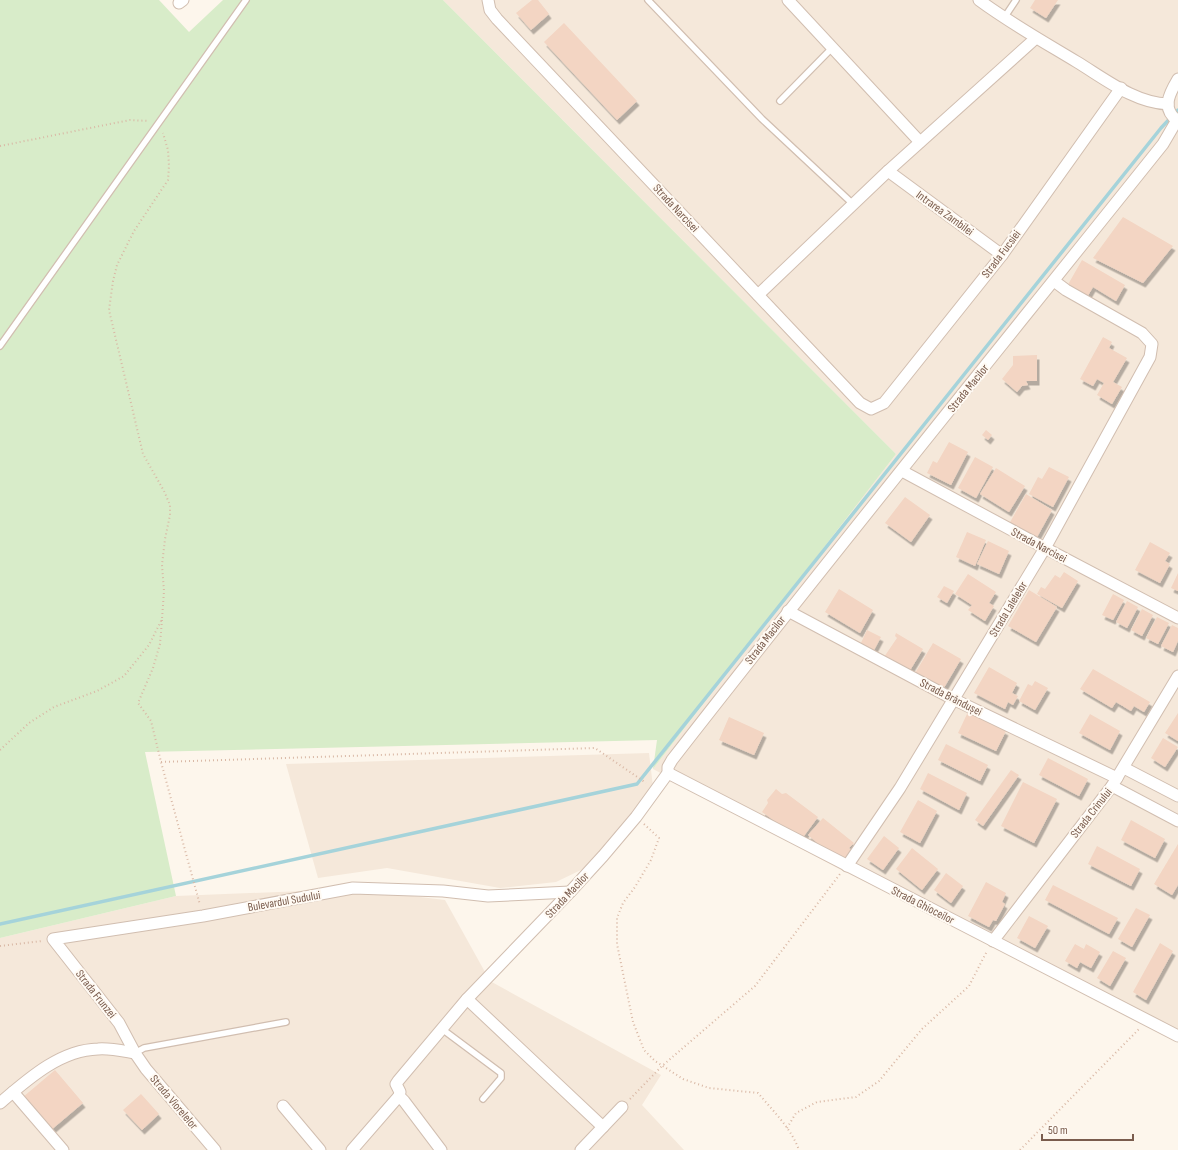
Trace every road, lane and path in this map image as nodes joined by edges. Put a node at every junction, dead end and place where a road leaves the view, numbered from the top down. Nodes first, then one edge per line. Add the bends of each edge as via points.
1 (246, 0) edge
2 (488, 0) edge
3 (648, 0) edge
4 (788, 0) edge
5 (979, 0) edge
6 (1016, 0) edge
7 (1004, 18) junction
8 (1036, 38) junction
9 (832, 48) junction
10 (1178, 79) edge
11 (1121, 88) junction
12 (780, 101) dead end
13 (1173, 116) edge
14 (160, 122) junction
15 (920, 142) junction
16 (0, 146) edge
17 (888, 171) junction
18 (853, 204) junction
19 (1002, 255) junction
20 (1054, 281) junction
21 (758, 295) junction
22 (0, 346) edge
23 (871, 409) joint
24 (902, 471) junction
25 (1044, 548) junction
26 (788, 611) junction
27 (1178, 618) edge
28 (162, 619) junction
29 (1178, 676) edge
30 (953, 699) junction
31 (0, 750) edge
32 (161, 762) junction
33 (1124, 768) junction
34 (668, 773) junction
35 (646, 782) dead end
36 (1114, 782) junction
37 (1178, 796) edge
38 (636, 817) junction
39 (1178, 821) edge
40 (847, 866) junction
41 (570, 892) junction
42 (203, 916) junction
43 (53, 939) junction
44 (993, 942) junction
45 (0, 946) edge
46 (467, 999) junction
47 (1147, 1021) junction
48 (286, 1022) dead end
49 (442, 1029) junction
50 (1178, 1036) edge
51 (135, 1053) junction
52 (662, 1066) junction
53 (13, 1092) junction
54 (399, 1096) junction
55 (483, 1099) dead end
56 (0, 1103) edge
57 (283, 1106) dead end
58 (622, 1107) joint
59 (603, 1127) junction
60 (787, 1128) junction
61 (63, 1150) edge
62 (215, 1150) edge
63 (320, 1150) edge
64 (352, 1150) edge
65 (441, 1150) edge
66 (581, 1150) edge
67 (799, 1150) edge
68 (1020, 1150) edge

1 - 14 lane
2 - 21 street, Strada Narcisei via 490,10 497,19
3 - 18 lane via 762,119
4 - 9 street
5 - 7 street
6 - 7 lane
7 - 8 street
8 - 11 street
8 - 15 street
9 - 12 lane
9 - 15 street
10 - 13 street, Strada Macilor via 1170,96
11 - 13 street via 1156,104
11 - 19 street, Strada Fucsiei
13 - 20 street, Strada Macilor via 1163,144
14 - 16 path via 130,120
14 - 22 lane
14 - 28 path via 168,150 168,180 134,231 117,265 112,281 109,310 143,454 170,505 162,565
15 - 17 street
17 - 18 street
17 - 19 street, Intrarea Zambilei
18 - 21 street
19 - 23 street, Strada Fucsiei via 884,403
20 - 24 street, Strada Macilor
20 - 25 street, Strada Lalelelor via 1142,333 1152,344 1150,357
21 - 23 street, Strada Narcisei via 860,403
24 - 25 street, Strada Narcisei
24 - 26 street, Strada Macilor
25 - 27 street, Strada Narcisei
25 - 30 street, Strada Lalelelor
26 - 30 street, Strada Brândușei
26 - 34 street, Strada Macilor via 672,760
28 - 31 path via 149,645 124,676 97,691 54,707 29,723
28 - 32 path via 153,668 138,703 152,721
29 - 33 street, Strada Crinului
30 - 36 street, Strada Brândușei
30 - 40 street, Strada Lalelelor via 900,788
32 - 35 path via 595,748
32 - 42 path
33 - 36 street, Strada Crinului
33 - 37 street
34 - 38 street, Strada Macilor
34 - 40 street, Strada Ghioceilor
36 - 39 street, Strada Brândușei
36 - 44 street, Strada Crinului
38 - 41 street, Strada Macilor
38 - 52 path via 660,838 651,860 623,903 617,918 617,944 633,1022 644,1050
40 - 44 street, Strada Ghioceilor
40 - 52 path via 755,986
41 - 42 street, Bulevardul Sudului via 488,896 443,891 353,888
41 - 46 street, Strada Macilor
42 - 43 street, Bulevardul Sudului
43 - 45 path
43 - 51 street, Strada Frunzei via 119,1023
44 - 47 street, Strada Ghioceilor
44 - 60 path via 969,986 922,1029 879,1081 856,1097 817,1102 796,1113
46 - 49 street, Strada Macilor
46 - 59 street
47 - 50 street, Strada Ghioceilor
47 - 68 path
48 - 51 lane via 144,1048
49 - 54 street, Strada Macilor via 396,1084
49 - 55 lane via 501,1073 501,1078
51 - 53 street via 98,1049 74,1053 46,1066
51 - 62 street, Strada Viorelelor
52 - 58 path
52 - 60 path via 683,1079 709,1088 758,1093
53 - 56 street
53 - 61 street
54 - 64 street
54 - 65 street
57 - 63 street
58 - 59 street
59 - 66 street
60 - 67 path

